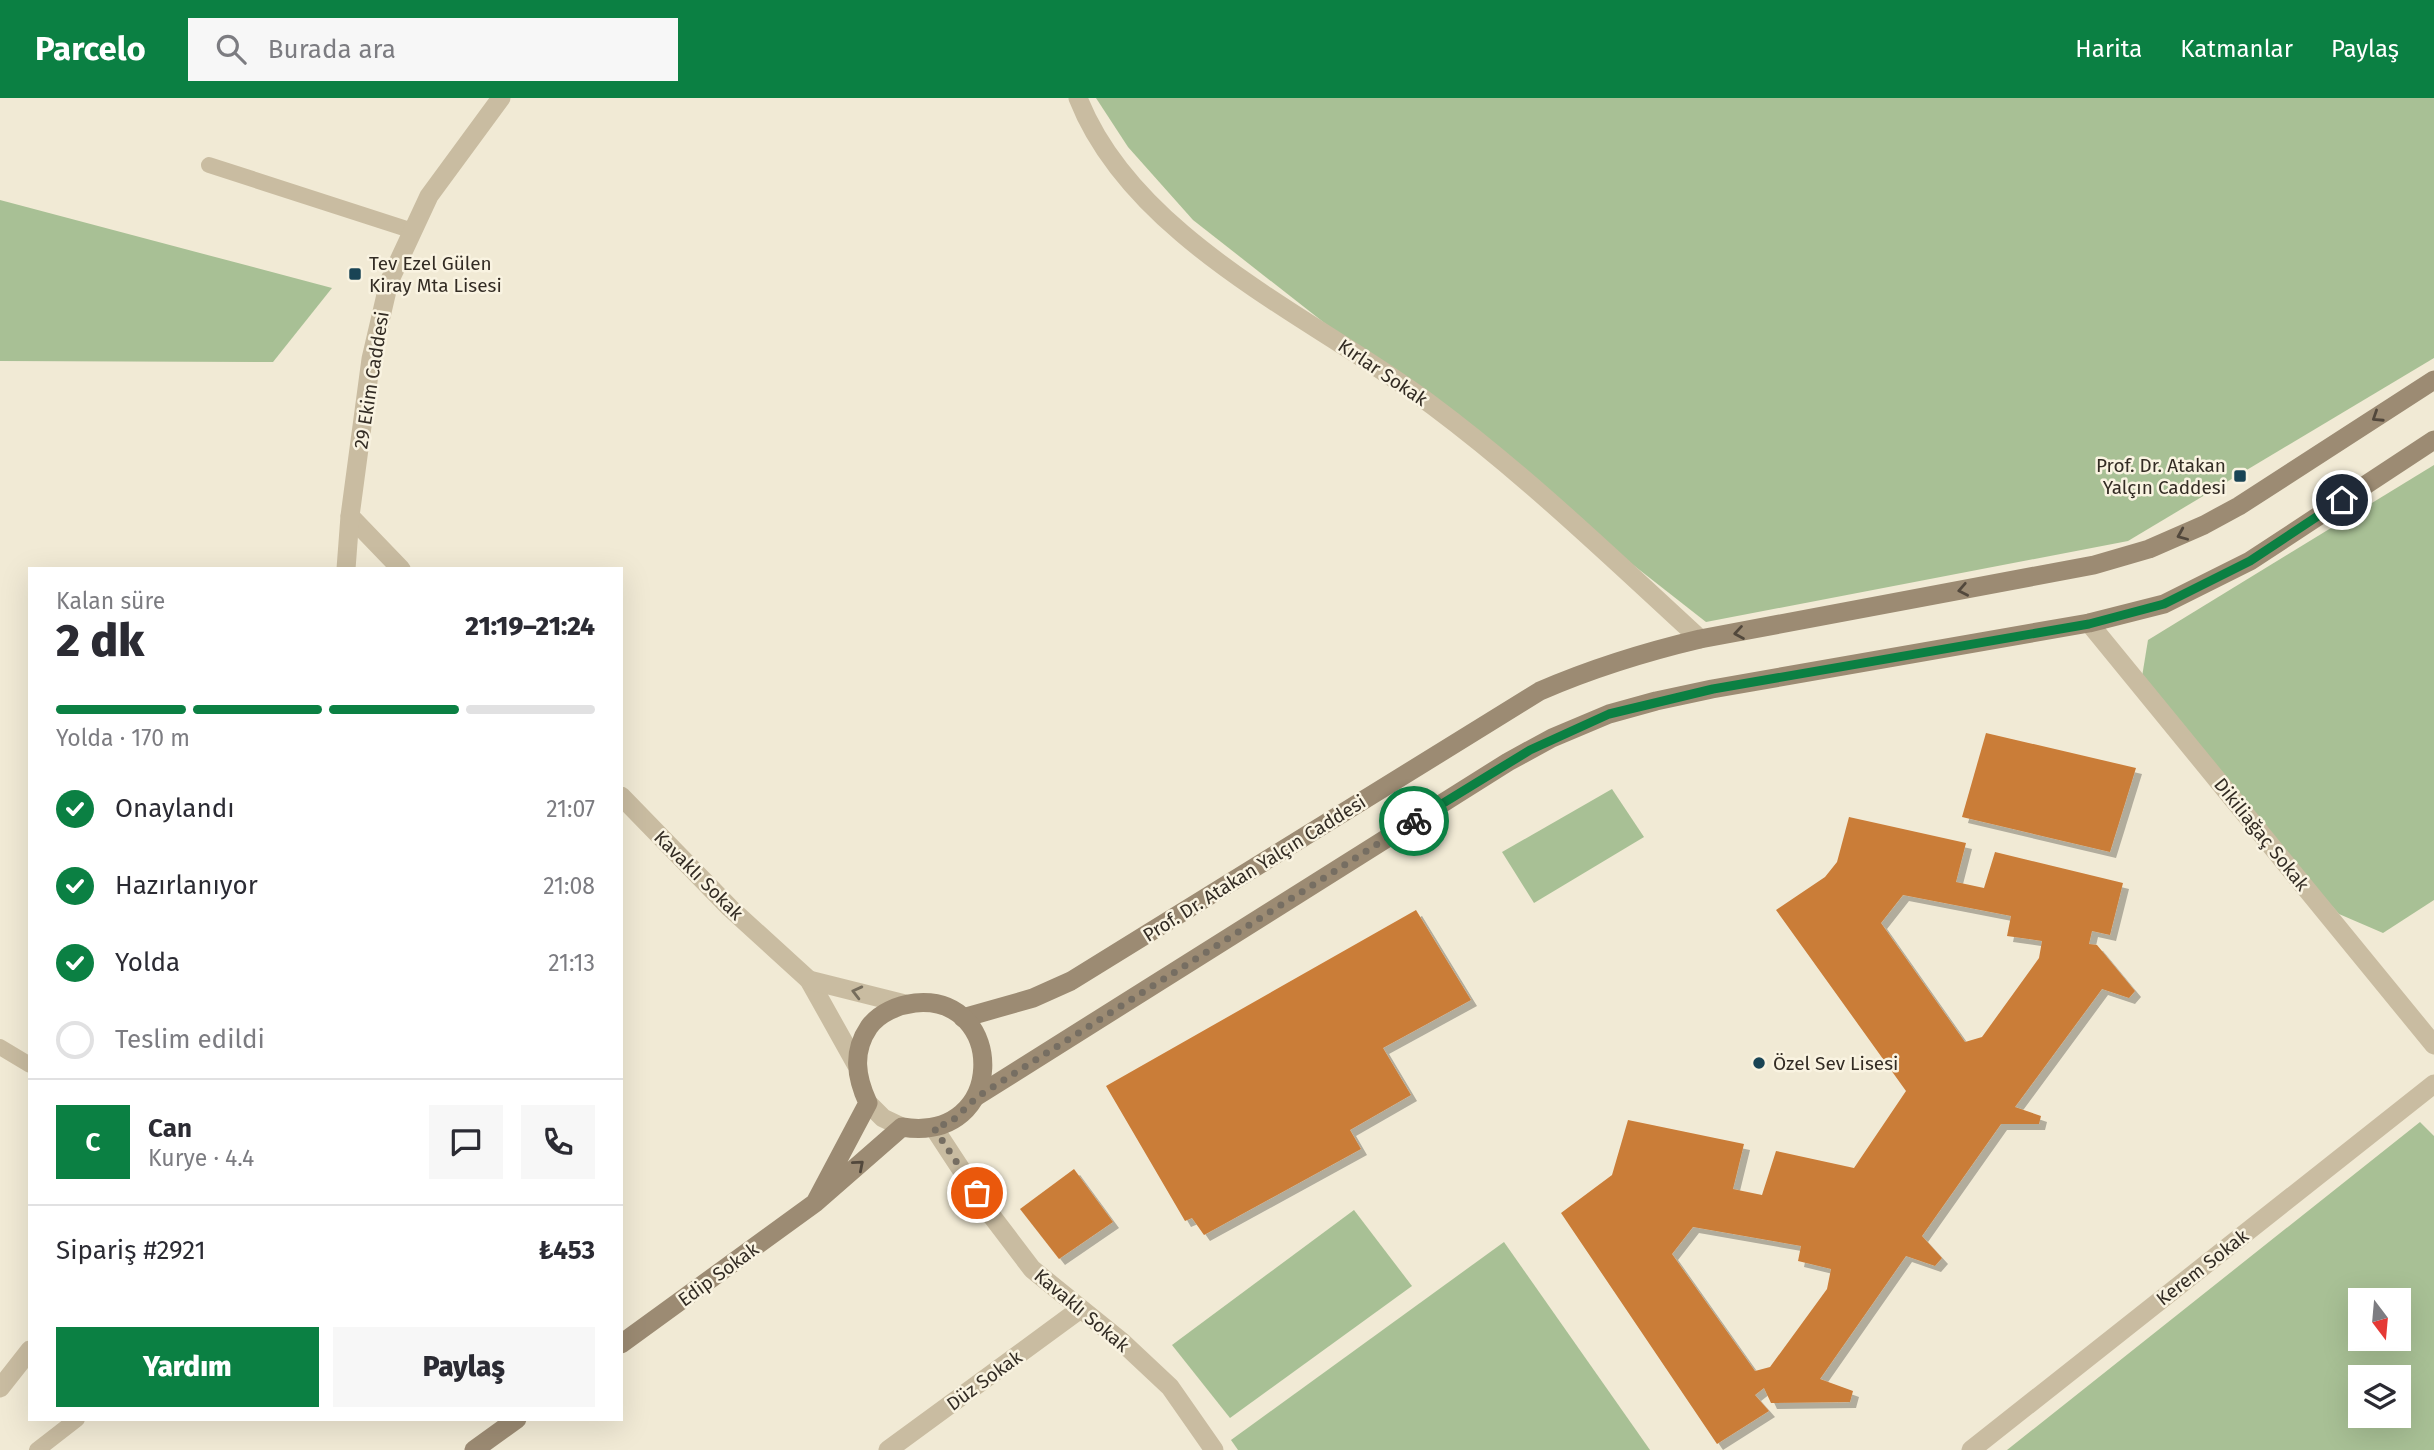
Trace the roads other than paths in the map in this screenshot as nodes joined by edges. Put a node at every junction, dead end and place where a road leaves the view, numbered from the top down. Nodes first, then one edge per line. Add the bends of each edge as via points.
1 (502, 98) edge
2 (1078, 98) edge
3 (209, 165) dead end
4 (413, 231) junction
5 (2434, 380) edge
6 (2434, 440) edge
7 (350, 516) junction
8 (346, 567) edge
9 (399, 567) edge
10 (2089, 624) junction
11 (1700, 639) junction
12 (623, 798) edge
13 (809, 980) junction
14 (905, 1004) junction
15 (963, 1018) junction
16 (2434, 1045) edge
17 (0, 1047) edge
18 (28, 1064) edge
19 (856, 1064) junction
20 (2434, 1084) edge
21 (977, 1097) junction
22 (868, 1103) junction
23 (902, 1127) junction
24 (934, 1128) junction
25 (815, 1203) junction
26 (1079, 1310) junction
27 (623, 1343) edge
28 (28, 1353) edge
29 (0, 1388) edge
30 (74, 1421) edge
31 (514, 1421) edge
32 (37, 1450) edge
33 (474, 1450) edge
34 (888, 1450) edge
35 (1214, 1450) edge
36 (1971, 1450) edge

1 - 4 street, 29 Ekim Caddesi via 429,196
2 - 11 street, Kırlar Sokak via 1110,153 1141,192 1206,255 1431,404 1520,473
3 - 4 lane
4 - 7 street, 29 Ekim Caddesi via 389,282 374,346
5 -> 11 main road, Prof. Dr. Atakan Yalçın Caddesi via 2239,506 2149,549 2094,565
6 - 10 main road via 2250,561 2164,604
7 - 8 street, 29 Ekim Caddesi
7 - 9 street
10 - 16 street, Dikiliağaç Sokak
10 - 21 main road via 1713,689 1586,723 1508,762
11 - 15 main road, Prof. Dr. Atakan Yalçın Caddesi via 1610,663 1540,691 1071,981
12 - 13 street, Kavaklı Sokak via 730,908
14 -> 13 street
13 - 19 street
14 - 15 main road via 946,1007
14 - 19 main road via 870,1026
15 - 21 main road via 983,1055
17 - 18 lane
19 - 22 main road
20 - 36 street, Kerem Sokak
21 - 24 main road via 951,1122
22 - 23 street via 883,1118
22 - 25 main road
23 - 24 main road
25 -> 23 main road, Edip Sokak
24 - 26 street, Kavaklı Sokak via 1032,1269
25 - 27 main road, Edip Sokak
26 - 34 street, Düz Sokak
26 - 35 street, Kavaklı Sokak via 1170,1387
28 - 29 street
30 - 32 lane
31 - 33 main road

